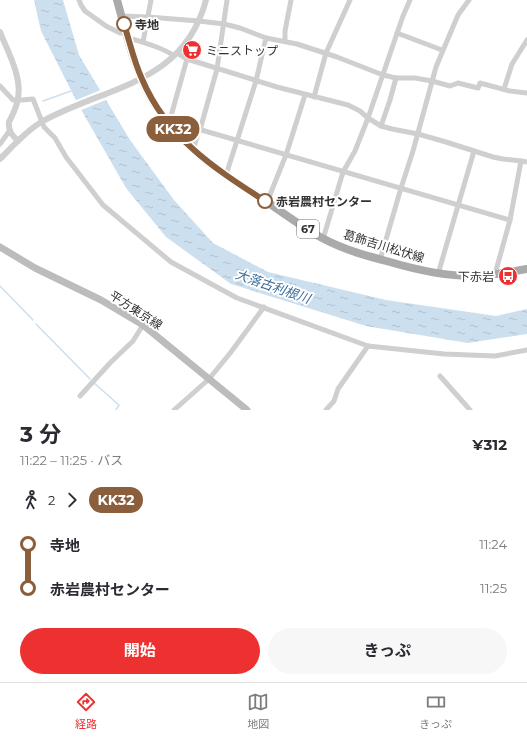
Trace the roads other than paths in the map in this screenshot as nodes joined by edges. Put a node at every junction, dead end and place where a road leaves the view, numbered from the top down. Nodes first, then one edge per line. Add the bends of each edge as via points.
1 (79, 0) edge
2 (118, 0) edge
3 (151, 0) edge
4 (206, 0) edge
5 (227, 0) edge
6 (284, 0) edge
7 (350, 0) edge
8 (410, 0) edge
9 (469, 0) edge
10 (290, 1) edge
11 (122, 16) junction
12 (148, 17) junction
13 (199, 21) junction
14 (224, 24) junction
15 (0, 32) edge
16 (398, 33) junction
17 (127, 35) junction
18 (266, 38) junction
19 (527, 40) edge
20 (285, 41) junction
21 (143, 42) junction
22 (442, 50) junction
23 (326, 53) junction
24 (176, 55) junction
25 (187, 59) junction
26 (217, 69) junction
27 (383, 75) junction
28 (396, 78) junction
29 (141, 79) junction
30 (256, 81) junction
31 (432, 81) junction
32 (0, 86) edge
33 (504, 89) junction
34 (527, 93) edge
35 (305, 95) junction
36 (314, 97) junction
37 (18, 100) junction
38 (368, 118) junction
39 (166, 120) junction
40 (42, 122) junction
41 (381, 126) junction
42 (10, 130) junction
43 (200, 130) junction
44 (418, 134) junction
45 (18, 141) junction
46 (237, 141) junction
47 (0, 144) edge
48 (193, 150) junction
49 (474, 151) junction
50 (286, 155) junction
51 (0, 159) edge
52 (521, 161) junction
53 (527, 162) edge
54 (343, 172) junction
55 (226, 175) junction
56 (401, 188) junction
57 (268, 202) junction
58 (457, 204) junction
59 (510, 220) junction
60 (323, 238) junction
61 (0, 247) edge
62 (380, 260) junction
63 (527, 269) edge
64 (438, 274) junction
65 (495, 274) junction
66 (264, 307) junction
67 (143, 325) junction
68 (368, 346) junction
69 (527, 350) edge
70 (440, 376) dead end
71 (209, 379) junction
72 (80, 396) dead end
73 (174, 410) edge
74 (246, 410) edge
75 (326, 410) edge
76 (470, 410) edge

1 - 17 street via 85,11 106,26
2 - 11 main road, 葛飾吉川松伏線 / 67
3 - 12 street
4 - 13 street
5 - 14 street
6 - 10 street
7 - 23 street
8 - 16 street
9 - 22 street via 458,15
10 - 20 street
11 - 12 street
11 - 17 main road, 葛飾吉川松伏線 / 67
12 - 13 street
12 - 21 street
13 - 14 street
13 - 24 street
14 - 18 street
14 - 26 street
15 - 37 street via 16,74
16 - 22 street
16 - 27 street
17 - 21 street
17 - 29 main road, 葛飾吉川松伏線 / 67
18 - 20 street
18 - 30 street
19 - 33 street via 512,64
20 - 23 street
21 - 24 street
22 - 31 street
23 - 27 street
23 - 36 street
24 - 25 street
24 - 29 street
25 - 26 street
25 - 39 street via 171,116
26 - 30 street
26 - 43 street
27 - 28 street
27 - 38 street
28 - 31 street
28 - 41 street
29 - 39 main road, 葛飾吉川松伏線 / 67 via 155,106
29 - 40 street
30 - 35 street
30 - 46 street
31 - 33 street via 450,86 458,83 478,88 480,82
31 - 44 street
32 - 37 street via 13,100
33 - 34 street
35 - 36 street
35 - 50 street
36 - 38 street via 348,105
37 - 40 street via 33,99
37 - 42 street via 9,122
38 - 41 street
38 - 54 street
39 - 43 street
39 - 48 main road, 葛飾吉川松伏線 / 67
40 - 45 street
40 - 66 street via 103,205 171,262 237,298
41 - 44 street
42 - 45 street
42 - 47 street
43 - 46 street
43 - 48 street
44 - 49 street
44 - 56 street
45 - 51 street
46 - 50 street
46 - 55 street
48 - 55 main road, 葛飾吉川松伏線 / 67
49 - 52 street
49 - 58 street
50 - 54 street
50 - 57 street
52 - 53 street
52 - 59 street
54 - 56 street
54 - 60 street
55 - 57 main road, 葛飾吉川松伏線 / 67
56 - 58 street
56 - 62 street
57 - 60 main road, 葛飾吉川松伏線 / 67
58 - 59 street
58 - 64 street
59 - 65 street
60 - 62 main road, 葛飾吉川松伏線 / 67
61 - 67 main road, 平方東京線
62 - 64 main road, 葛飾吉川松伏線 / 67
63 - 65 main road, 葛飾吉川松伏線 / 67
64 - 65 main road, 葛飾吉川松伏線 / 67
66 - 68 street
66 - 71 street
67 - 71 main road, 平方東京線
67 - 72 street via 133,341
68 - 69 street via 444,354 495,356
68 - 75 street
70 - 76 street
71 - 73 street
71 - 74 main road, 平方東京線

